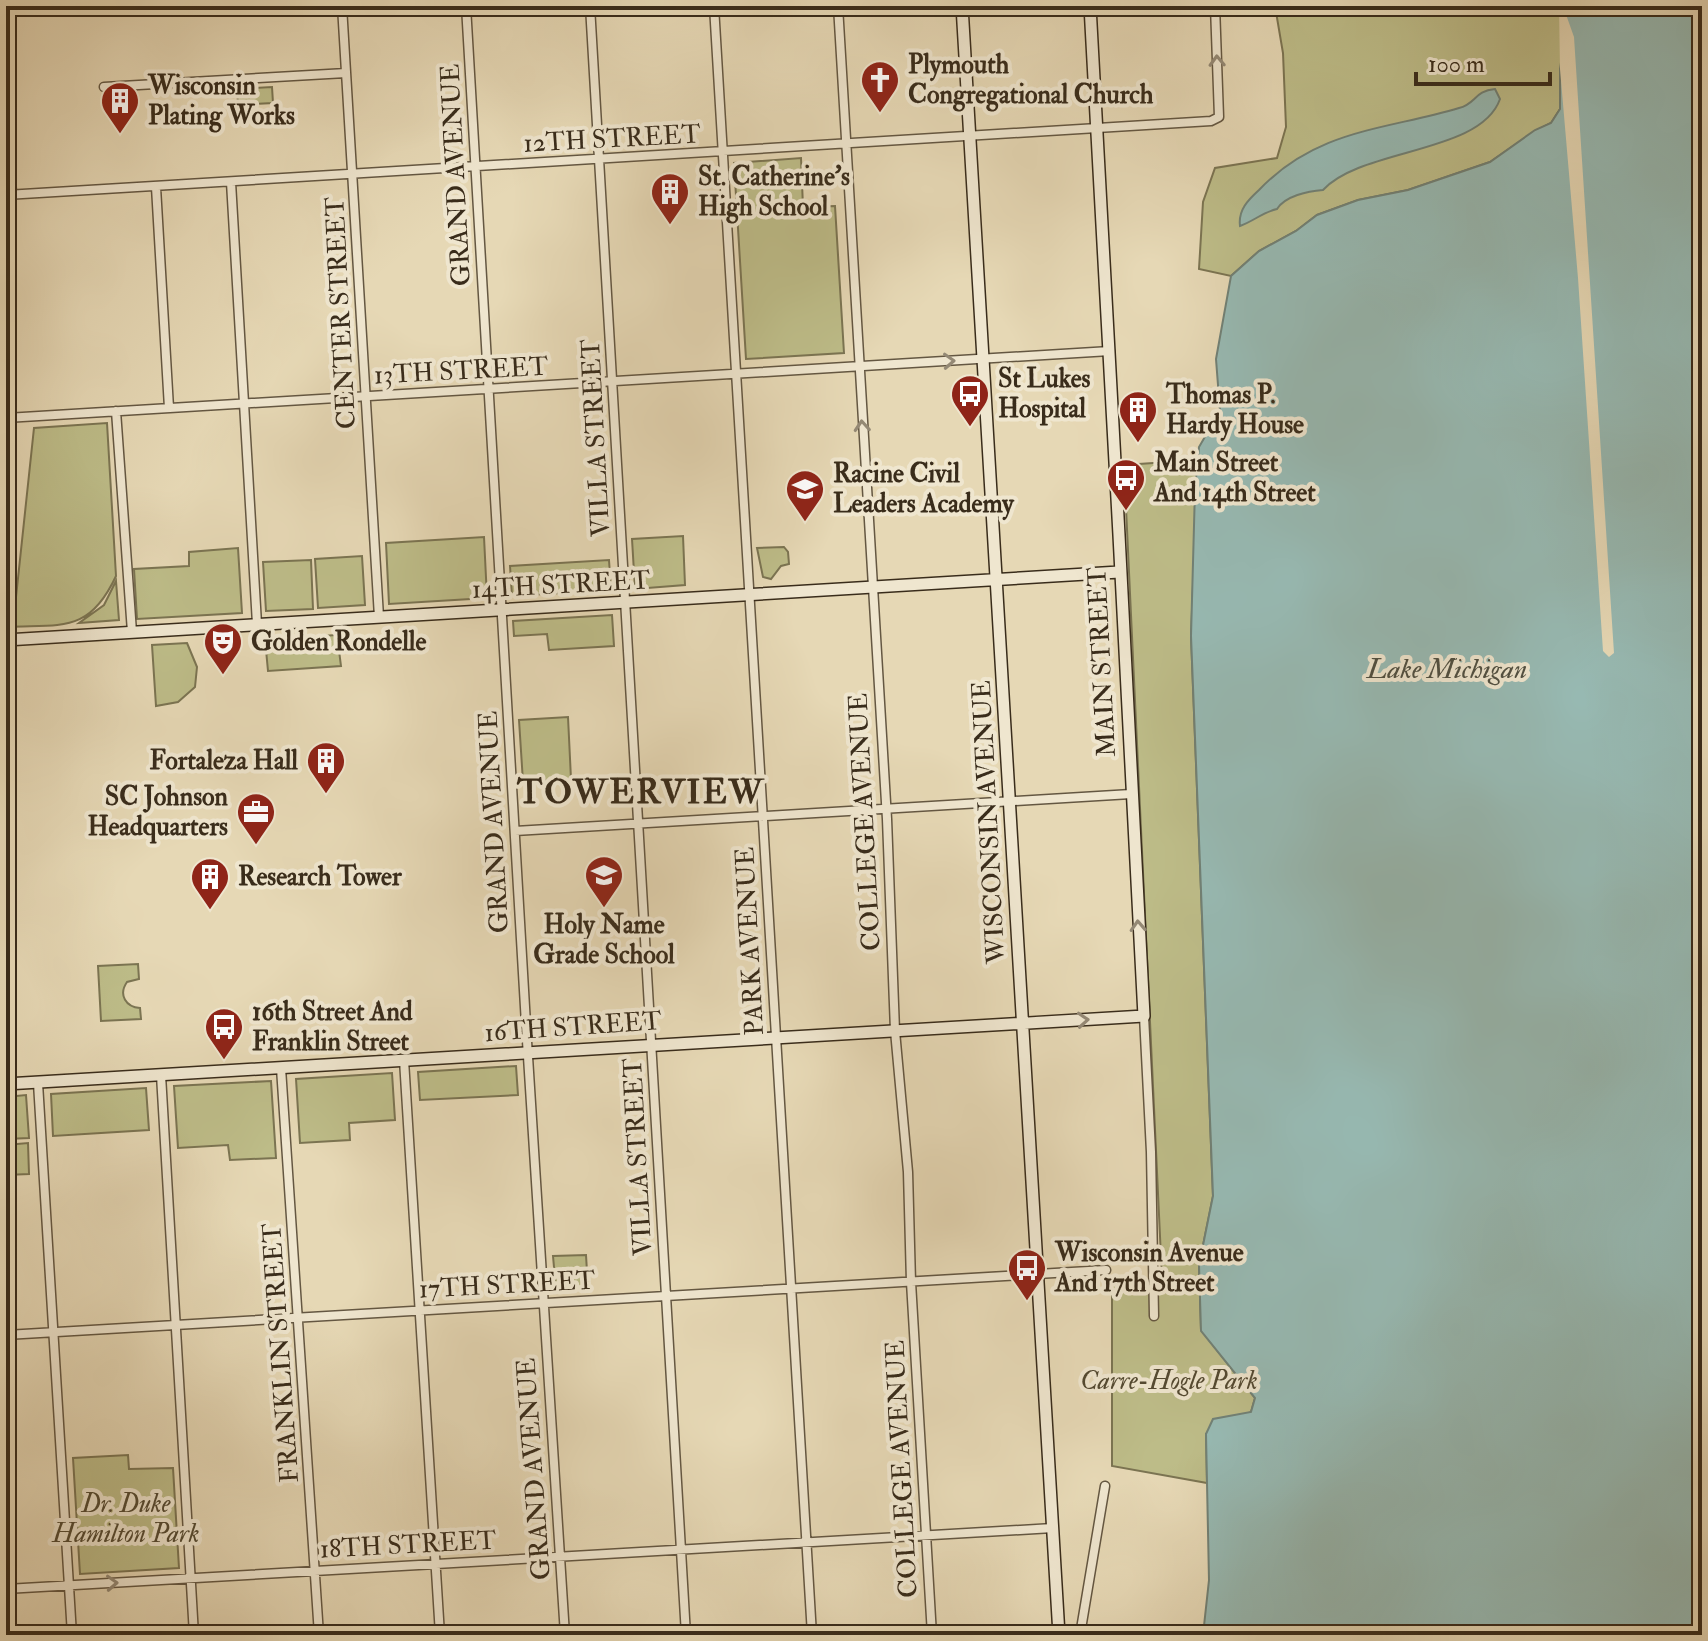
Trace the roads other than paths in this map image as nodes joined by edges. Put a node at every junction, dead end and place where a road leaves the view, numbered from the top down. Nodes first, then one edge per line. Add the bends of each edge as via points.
1 (342, 6) edge
2 (466, 6) edge
3 (590, 6) edge
4 (714, 6) edge
5 (838, 6) edge
6 (962, 6) edge
7 (1090, 6) edge
8 (1215, 6) edge
9 (346, 73) junction
10 (104, 87) dead end
11 (6, 94) edge
12 (1097, 128) junction
13 (970, 138) junction
14 (846, 145) junction
15 (723, 153) junction
16 (599, 160) junction
17 (476, 167) junction
18 (352, 175) junction
19 (231, 182) junction
20 (156, 187) junction
21 (9, 195) edge
22 (1110, 351) junction
23 (983, 359) junction
24 (858, 366) junction
25 (736, 374) junction
26 (613, 382) junction
27 (489, 389) junction
28 (366, 396) junction
29 (243, 404) junction
30 (169, 408) junction
31 (116, 411) junction
32 (6, 418) edge
33 (1119, 572) junction
34 (996, 581) junction
35 (873, 588) junction
36 (749, 596) junction
37 (626, 603) junction
38 (502, 610) junction
39 (379, 617) junction
40 (257, 624) junction
41 (132, 632) junction
42 (6, 640) edge
43 (1131, 794) junction
44 (1009, 802) junction
45 (886, 810) junction
46 (762, 817) junction
47 (639, 824) junction
48 (515, 831) junction
49 (1144, 1016) junction
50 (1023, 1024) junction
51 (895, 1031) junction
52 (776, 1038) junction
53 (651, 1044) junction
54 (528, 1052) junction
55 (404, 1060) junction
56 (281, 1068) junction
57 (161, 1075) junction
58 (38, 1083) junction
59 (6, 1084) edge
60 (1106, 1270) dead end
61 (1037, 1274) junction
62 (911, 1282) junction
63 (791, 1289) junction
64 (665, 1295) junction
65 (544, 1304) junction
66 (419, 1310) junction
67 (1154, 1316) dead end
68 (299, 1318) junction
69 (176, 1325) junction
70 (53, 1333) junction
71 (6, 1335) edge
72 (1105, 1486) dead end
73 (1053, 1528) junction
74 (926, 1535) junction
75 (806, 1542) junction
76 (681, 1548) junction
77 (560, 1556) junction
78 (434, 1563) junction
79 (314, 1571) junction
80 (191, 1578) junction
81 (68, 1585) junction
82 (6, 1589) edge
83 (72, 1635) edge
84 (194, 1635) edge
85 (319, 1635) edge
86 (440, 1635) edge
87 (565, 1635) edge
88 (686, 1635) edge
89 (812, 1635) edge
90 (932, 1635) edge
91 (1059, 1635) edge
92 (1080, 1635) edge

1 - 9 street, CENTER STREET
2 - 17 street, GRAND AVENUE
3 - 16 street, VILLA STREET
4 - 15 street, PARK AVENUE
5 - 14 street, COLLEGE AVENUE
6 - 13 street, WISCONSIN AVENUE
7 - 12 street, MAIN STREET
12 -> 8 street, 12TH STREET via 1219,117
9 - 10 street
9 - 18 street, CENTER STREET
11 - 21 street
12 - 13 street, 12TH STREET
12 - 22 street, MAIN STREET
13 - 14 street, 12TH STREET
13 - 23 street, WISCONSIN AVENUE
14 - 15 street, 12TH STREET
14 - 24 street, COLLEGE AVENUE
15 - 16 street, 12TH STREET
15 - 25 street, PARK AVENUE
16 - 17 street, 12TH STREET
16 - 26 street, VILLA STREET
17 - 18 street, 12TH STREET
17 - 27 street, GRAND AVENUE
18 - 19 street, 12TH STREET
18 - 28 street, CENTER STREET
19 - 20 street, 12TH STREET
19 - 29 street
20 - 21 street, 12TH STREET
20 - 30 street
22 - 23 street, 13TH STREET
22 - 33 street, MAIN STREET
24 -> 23 street, 13TH STREET
23 - 34 street, WISCONSIN AVENUE
24 - 25 street, 13TH STREET
35 -> 24 street, COLLEGE AVENUE
25 - 26 street, 13TH STREET
25 - 36 street, PARK AVENUE
26 - 27 street, 13TH STREET
26 - 37 street, VILLA STREET
27 - 28 street, 13TH STREET
27 - 38 street, GRAND AVENUE
28 - 29 street, 13TH STREET
28 - 39 street, CENTER STREET
29 - 30 street, 13TH STREET
29 - 40 street
30 - 31 street, 13TH STREET
31 - 32 street, 13TH STREET
31 - 41 street
33 - 34 street, 14TH STREET
33 - 43 street, MAIN STREET
34 - 35 street, 14TH STREET
34 - 44 street, WISCONSIN AVENUE
35 - 36 street, 14TH STREET
35 - 45 street, COLLEGE AVENUE
36 - 37 street, 14TH STREET
36 - 46 street, PARK AVENUE
37 - 38 street, 14TH STREET
37 - 47 street, VILLA STREET
38 - 39 street, 14TH STREET
38 - 48 street, GRAND AVENUE
39 - 40 street, 14TH STREET
40 - 41 street, 14TH STREET
41 - 42 street, 14TH STREET
43 - 44 street
49 -> 43 street, MAIN STREET
44 - 45 street
44 - 50 street, WISCONSIN AVENUE
45 - 46 street
45 - 51 street, COLLEGE AVENUE
46 - 47 street
46 - 52 street, PARK AVENUE
47 - 48 street
47 - 53 street, VILLA STREET
48 - 54 street, GRAND AVENUE
50 -> 49 street, 16TH STREET
49 - 67 street, MAIN STREET
50 - 51 street, 16TH STREET
50 - 61 street, WISCONSIN AVENUE
51 - 52 street, 16TH STREET
51 - 62 street, COLLEGE AVENUE via 908,1172
52 - 53 street, 16TH STREET
52 - 63 street, PARK AVENUE
53 - 54 street, 16TH STREET
53 - 64 street, VILLA STREET
54 - 55 street, 16TH STREET
54 - 65 street, GRAND AVENUE
55 - 56 street, 16TH STREET
55 - 66 street
56 - 57 street, 16TH STREET
56 - 68 street, FRANKLIN STREET
57 - 58 street, 16TH STREET
57 - 69 street
58 - 59 street, 16TH STREET
58 - 70 street
60 - 61 street, 17TH STREET
61 - 62 street, 17TH STREET
61 - 73 street, WISCONSIN AVENUE
62 - 63 street, 17TH STREET
62 - 74 street, COLLEGE AVENUE
63 - 64 street, 17TH STREET
63 - 75 street, PARK AVENUE
64 - 65 street, 17TH STREET
64 - 76 street, VILLA STREET
65 - 66 street, 17TH STREET
65 - 77 street, GRAND AVENUE
66 - 68 street, 17TH STREET
66 - 78 street
68 - 69 street, 17TH STREET
68 - 79 street, FRANKLIN STREET
69 - 70 street, 17TH STREET
69 - 80 street
70 - 71 street, 17TH STREET
70 - 81 street
72 - 92 street
73 - 74 street, 18TH STREET
73 - 91 street, WISCONSIN AVENUE
74 - 75 street, 18TH STREET
74 - 90 street, COLLEGE AVENUE
75 - 76 street, 18TH STREET
75 - 89 street, PARK AVENUE
76 - 77 street, 18TH STREET
76 - 88 street, VILLA STREET
77 - 78 street, 18TH STREET
77 - 87 street, GRAND AVENUE
78 - 79 street, 18TH STREET
78 - 86 street
79 - 80 street, 18TH STREET
79 - 85 street, FRANKLIN STREET
81 -> 80 street, 18TH STREET
80 - 84 street
81 - 82 street, 18TH STREET
81 - 83 street

